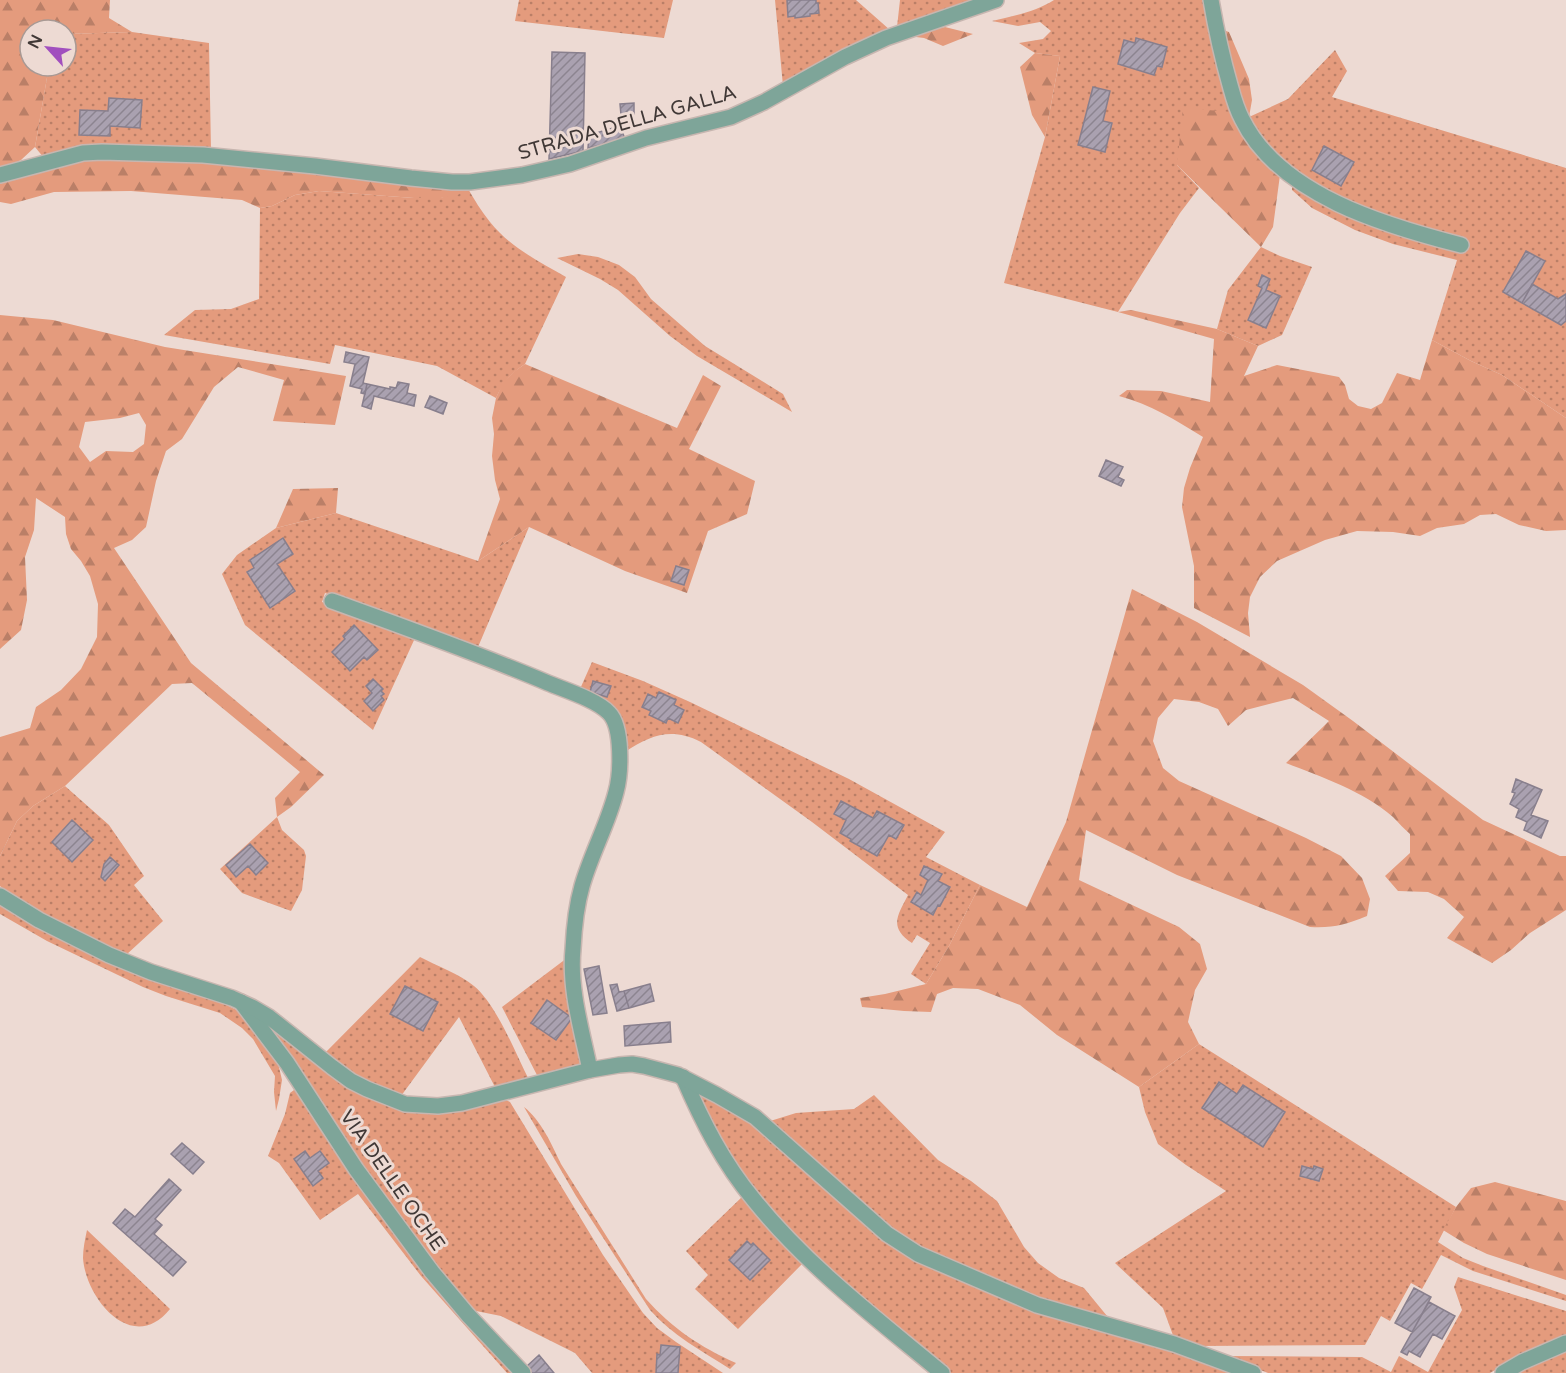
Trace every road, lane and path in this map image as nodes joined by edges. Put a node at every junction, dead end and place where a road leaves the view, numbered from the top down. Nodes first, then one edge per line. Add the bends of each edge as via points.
1 (996, 0) edge
2 (1211, 0) edge
3 (0, 175) edge
4 (1461, 244) dead end
5 (332, 600) dead end
6 (0, 896) edge
7 (241, 1002) junction
8 (590, 1070) junction
9 (683, 1077) junction
10 (1566, 1343) edge
11 (522, 1373) edge
12 (942, 1373) edge
13 (1253, 1373) edge
14 (1503, 1373) edge

1 - 3 street, STRADA DELLA GALLA via 886,38 739,113 522,176 452,182 203,155 102,152 83,153
2 - 4 street via 1236,106 1248,131 1274,161 1327,198 1356,212
5 - 8 street via 576,695 600,706 614,720 619,738 618,786 581,889 572,951 574,990
6 - 7 street via 109,955
7 - 8 street via 269,1017 351,1080 405,1104 462,1103
7 - 11 street, VIA DELLE OCHE via 432,1272
8 - 9 street via 632,1064
9 - 12 street via 710,1136 760,1208 838,1286
9 - 13 street via 755,1117 887,1234 918,1254 1037,1305 1184,1347
10 - 14 street

